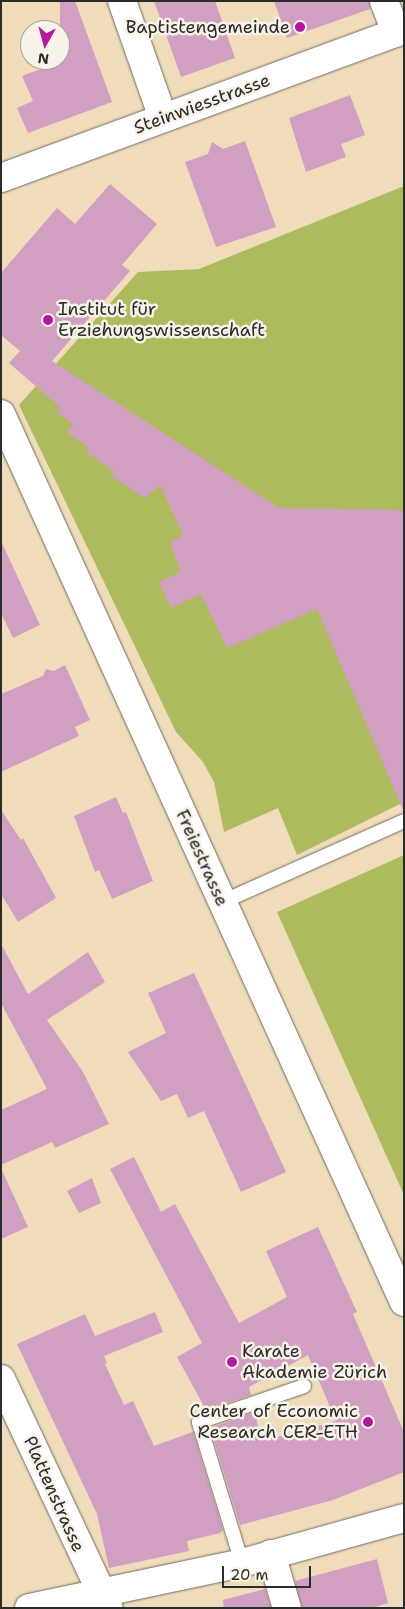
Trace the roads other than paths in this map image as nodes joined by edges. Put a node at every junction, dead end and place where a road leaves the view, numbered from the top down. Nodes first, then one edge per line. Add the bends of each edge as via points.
1 (122, 1) edge
2 (384, 1) edge
3 (400, 31) edge
4 (163, 118) junction
5 (1, 178) edge
6 (1, 414) edge
7 (404, 821) edge
8 (222, 902) junction
9 (404, 1302) edge
10 (1, 1379) edge
11 (304, 1386) dead end
12 (9, 1417) edge
13 (404, 1518) edge
14 (272, 1554) junction
15 (242, 1563) junction
16 (105, 1601) edge
17 (29, 1608) edge
18 (288, 1608) edge

1 - 4 street
2 - 3 street
3 - 4 street, Steinwiesstrasse
4 - 5 street, Steinwiesstrasse
6 - 8 street, Freiestrasse
7 - 8 lane
8 - 9 street, Freiestrasse
10 - 12 street, Plattenstrasse
11 - 15 lane via 199,1422
12 - 16 street, Plattenstrasse
13 - 14 street
14 - 15 street
14 - 18 street
15 - 16 street
16 - 17 street

